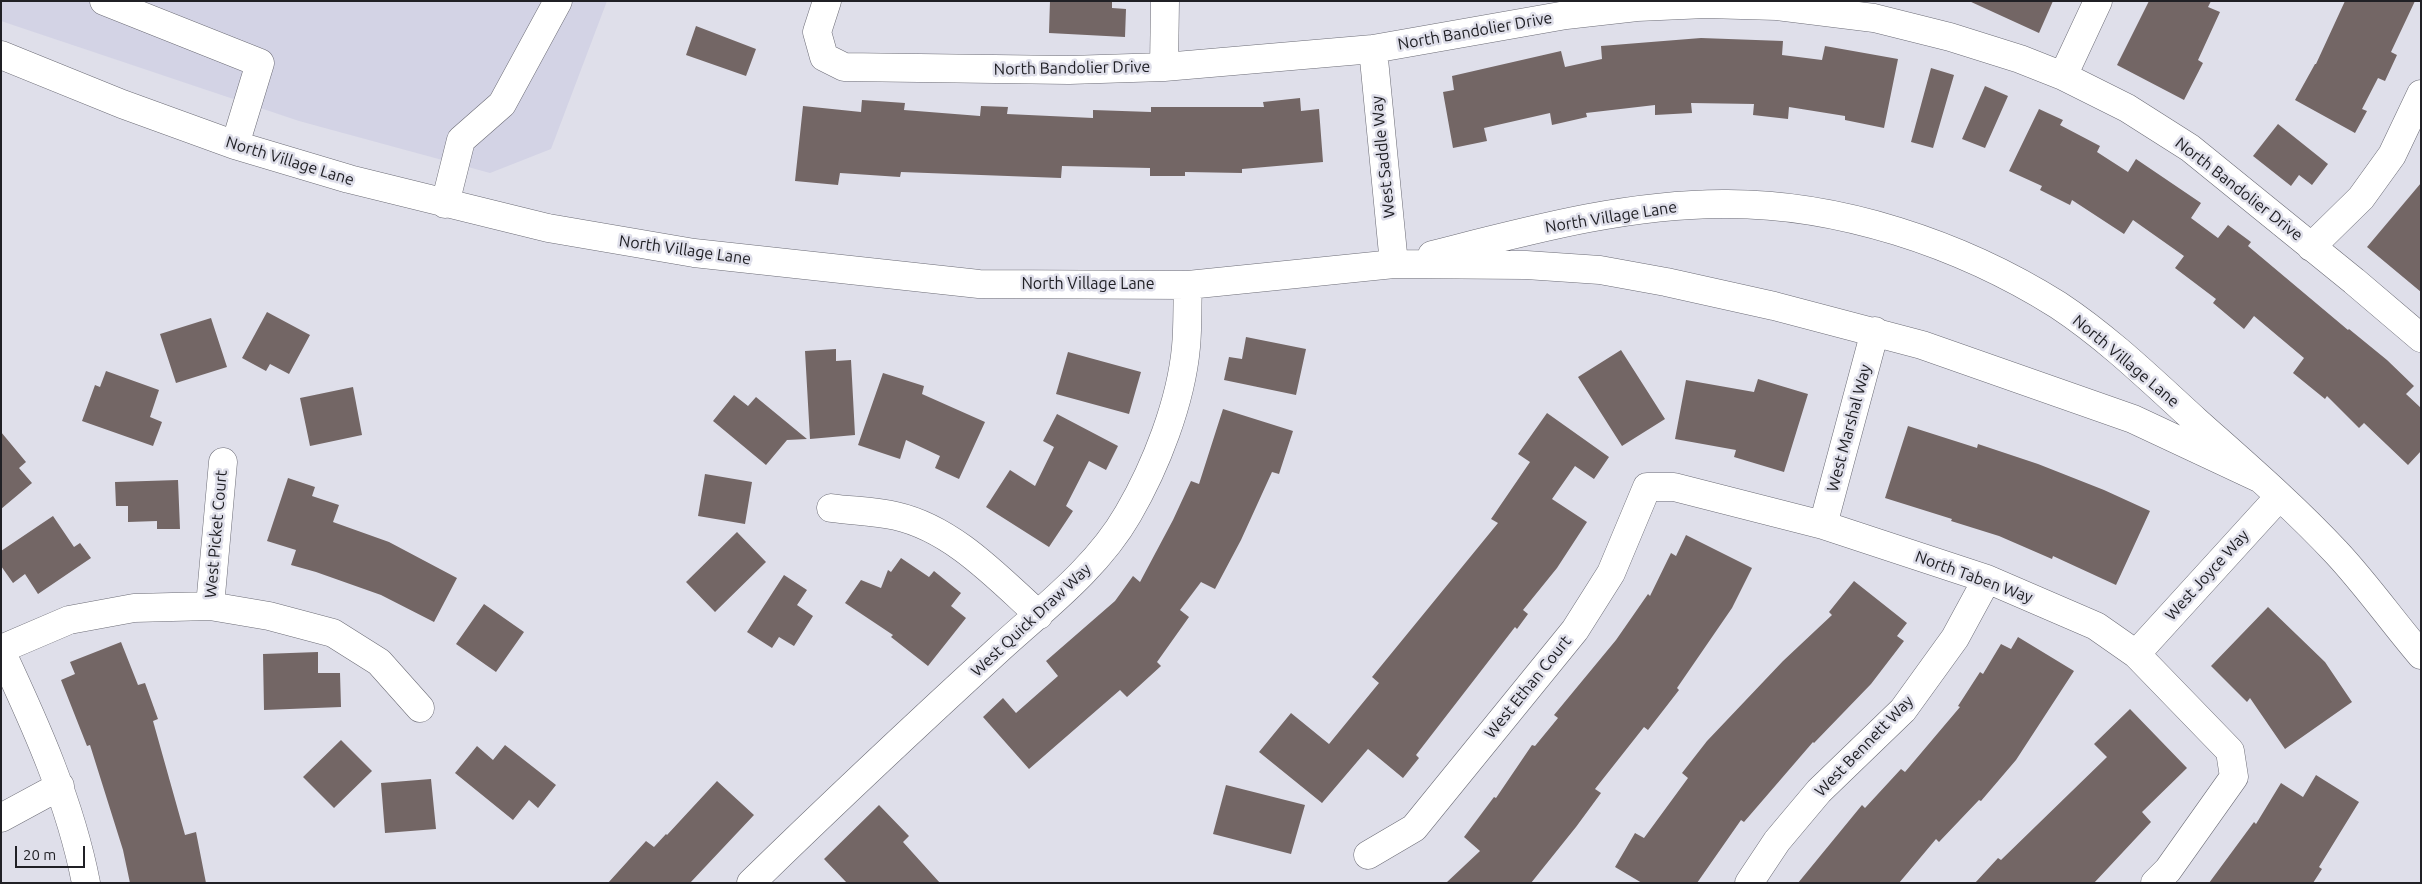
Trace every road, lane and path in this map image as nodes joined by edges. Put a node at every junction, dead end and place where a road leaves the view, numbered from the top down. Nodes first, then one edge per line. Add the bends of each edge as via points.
1 (104, 1) edge
2 (558, 1) edge
3 (827, 1) edge
4 (1165, 1) edge
5 (2098, 1) edge
6 (1778, 4) edge
7 (1373, 49) junction
8 (1, 55) edge
9 (1164, 67) junction
10 (2063, 76) junction
11 (2421, 94) edge
12 (235, 145) junction
13 (445, 204) junction
14 (2311, 247) junction
15 (1394, 264) junction
16 (1188, 285) junction
17 (1875, 331) junction
18 (2421, 338) edge
19 (223, 462) dead end
20 (2259, 478) junction
21 (1646, 486) joint
22 (2279, 497) junction
23 (831, 508) dead end
24 (1823, 525) junction
25 (1987, 579) junction
26 (210, 606) junction
27 (1039, 615) junction
28 (1, 650) edge
29 (2136, 654) junction
30 (2421, 655) edge
31 (420, 708) dead end
32 (60, 786) junction
33 (1, 818) edge
34 (1368, 856) dead end
35 (768, 877) edge
36 (86, 883) edge
37 (1749, 883) edge
38 (2155, 883) edge

1 - 12 street via 260,62
2 - 13 street via 502,104 461,140
3 - 9 street, North Bandolier Drive via 817,32 824,57 844,67 1069,70
4 - 9 street
5 - 10 street
6 - 7 street, North Bandolier Drive via 1637,7 1566,15
6 - 10 street, North Bandolier Drive via 1874,18 1950,37
7 - 9 street, North Bandolier Drive
7 - 15 street, West Saddle Way
8 - 12 street, North Village Lane
10 - 14 street, North Bandolier Drive via 2127,108 2190,148
11 - 14 street via 2392,155 2361,198
12 - 13 street, North Village Lane via 349,180
13 - 16 street, North Village Lane via 548,228 694,253 843,271 979,284
14 - 18 street, North Bandolier Drive
15 - 16 street, North Village Lane
15 - 17 street, North Village Lane via 1600,270 1702,290
15 - 20 street, North Village Lane via 1517,233 1660,206 1725,204 1789,208 1839,217 1964,255 2009,276 2060,307 2113,346
16 - 27 street, West Quick Draw Way via 1186,348 1176,399 1154,460 1128,514 1090,566
17 - 20 street, North Village Lane via 2073,396 2133,419
17 - 24 street, West Marshal Way
19 - 26 street, West Picket Court
20 - 22 street, North Village Lane
21 - 24 street, North Taben Way via 1674,487
21 - 34 street, West Ethan Court via 1611,574 1575,630 1414,828
22 - 29 street, West Joyce Way
22 - 30 street, North Village Lane via 2336,552
23 - 27 street via 896,516 941,534 992,572
24 - 25 street, North Taben Way
25 - 29 street, North Taben Way via 2096,626
25 - 37 street, West Bennett Way via 1955,638 1903,710 1819,791 1777,841
26 - 28 street via 134,608 68,620
26 - 31 street via 269,616 333,633 379,662
27 - 35 street, West Quick Draw Way via 884,755
28 - 32 street
29 - 38 street, North Taben Way via 2230,751 2234,777 2168,870
32 - 33 street
32 - 36 street

